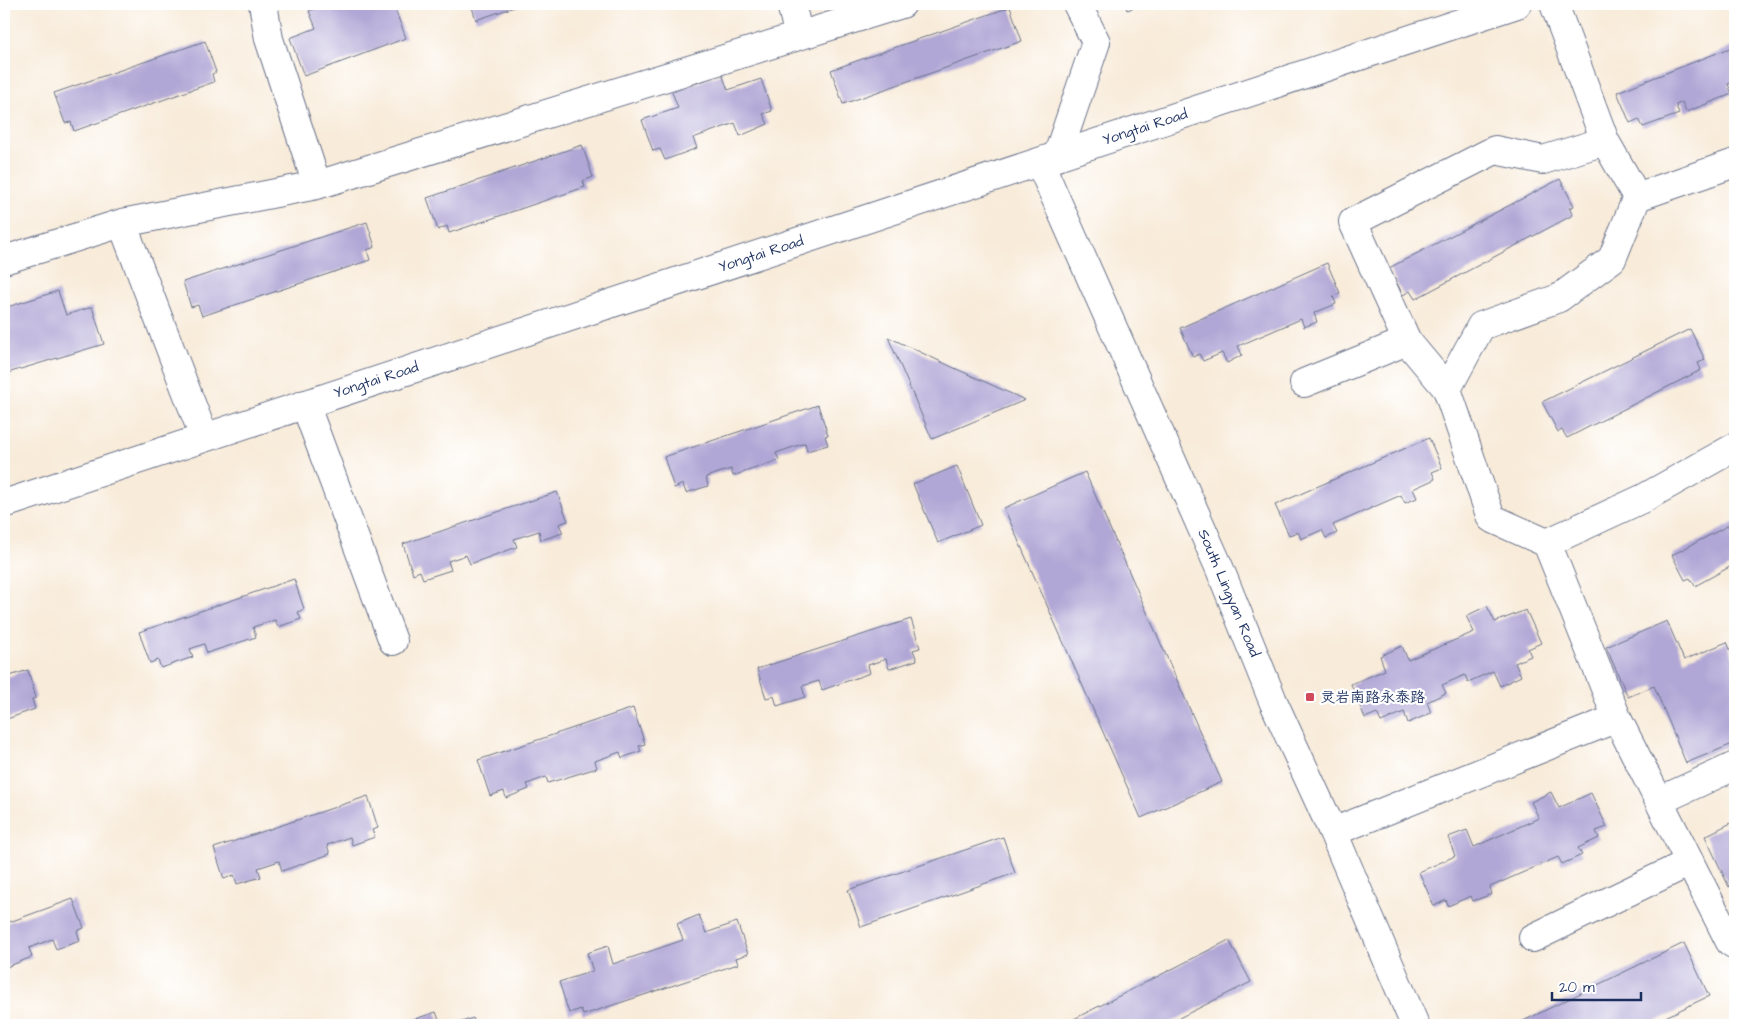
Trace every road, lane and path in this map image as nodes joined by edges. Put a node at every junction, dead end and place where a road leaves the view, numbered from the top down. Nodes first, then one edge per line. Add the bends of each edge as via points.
1 (263, 4) edge
2 (791, 4) edge
3 (902, 4) edge
4 (1077, 4) edge
5 (1517, 4) edge
6 (1554, 4) edge
7 (799, 36) junction
8 (1605, 140) junction
9 (1048, 160) junction
10 (1735, 163) edge
11 (316, 185) junction
12 (1637, 197) junction
13 (122, 223) junction
14 (4, 260) edge
15 (1407, 341) junction
16 (1304, 383) dead end
17 (1447, 389) junction
18 (305, 404) junction
19 (204, 437) junction
20 (1735, 447) edge
21 (4, 504) edge
22 (1547, 543) junction
23 (394, 641) dead end
24 (1617, 718) junction
25 (1735, 766) edge
26 (1659, 800) junction
27 (1333, 832) junction
28 (1690, 862) junction
29 (1533, 938) dead end
30 (1735, 945) edge
31 (1415, 1025) edge

1 - 11 street via 269,39
2 - 7 street
3 - 7 street
4 - 9 street via 1096,42
5 - 9 street, Yongtai Road
6 - 8 street
7 - 11 street
8 - 12 street
8 - 15 street via 1543,160 1495,150 1353,222
9 - 18 street, Yongtai Road
9 - 27 street, South Lingyan Road via 1273,701
10 - 12 street
11 - 13 street
12 - 17 street via 1612,259 1560,298 1481,326
13 - 14 street
13 - 19 street
15 - 16 street
15 - 17 street
17 - 22 street via 1491,518
18 - 19 street, Yongtai Road
18 - 23 street
19 - 21 street, Yongtai Road
20 - 22 street via 1644,498
22 - 24 street
24 - 26 street
24 - 27 street
25 - 26 street
26 - 28 street
27 - 31 street, South Lingyan Road
28 - 29 street
28 - 30 street via 1730,942

